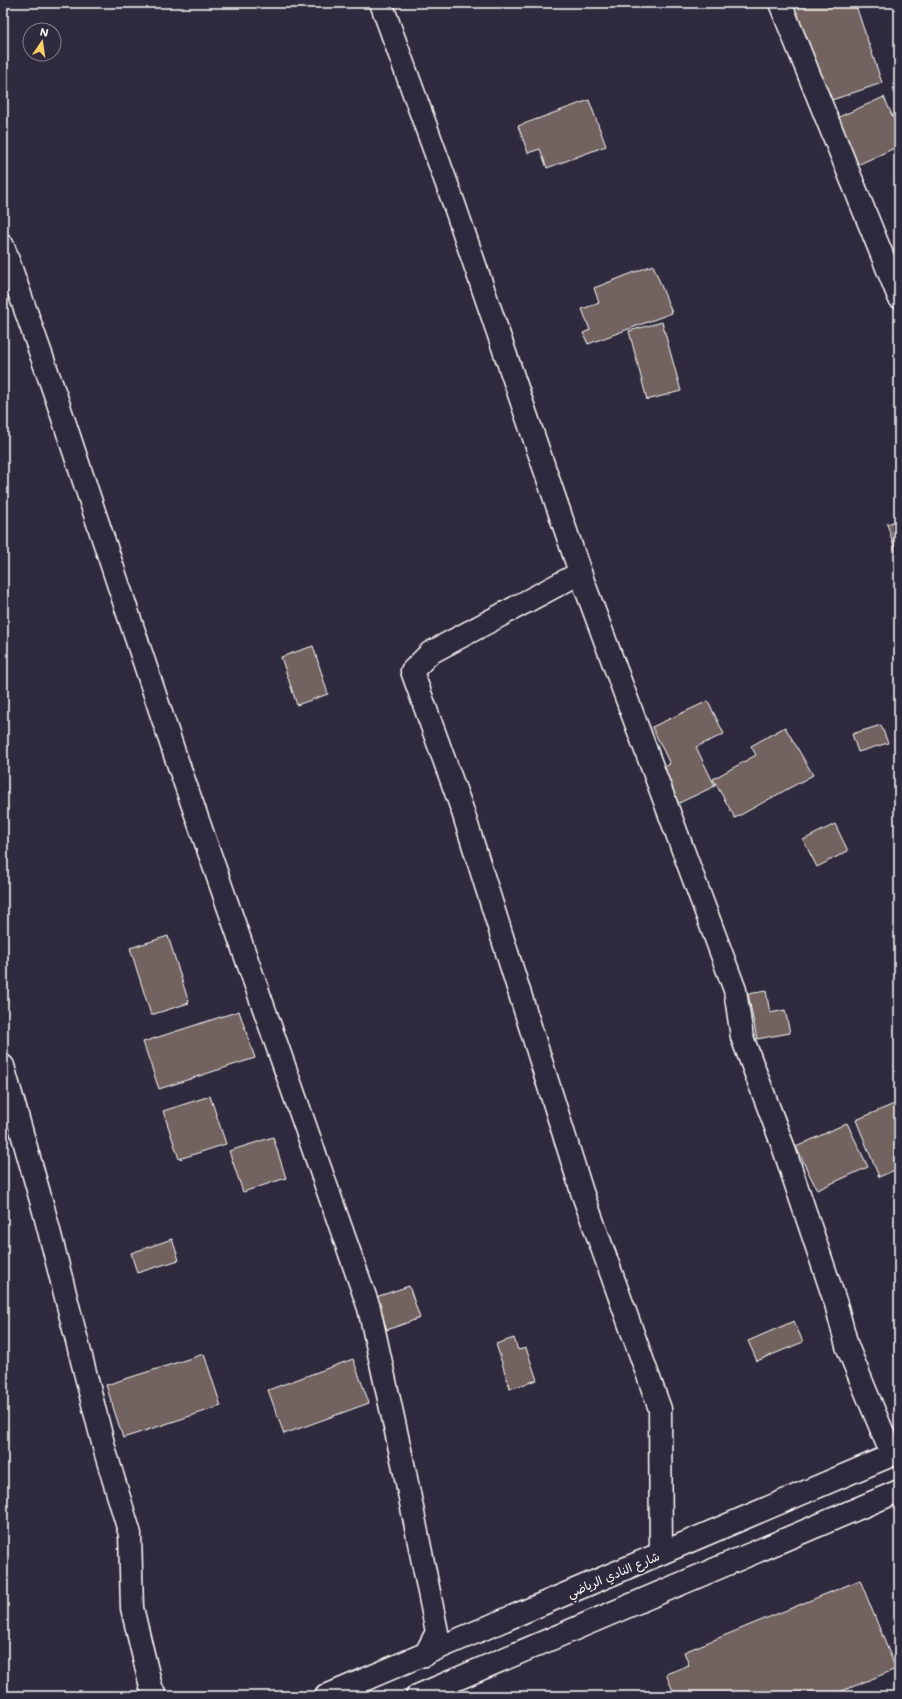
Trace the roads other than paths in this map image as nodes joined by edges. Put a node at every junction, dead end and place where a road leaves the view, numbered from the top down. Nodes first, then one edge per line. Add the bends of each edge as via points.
1 (381, 3) edge
2 (780, 3) edge
3 (3, 246) edge
4 (899, 297) edge
5 (580, 573) junction
6 (3, 1066) edge
7 (896, 1453) edge
8 (899, 1491) edge
9 (661, 1553) junction
10 (425, 1655) junction
11 (439, 1687) junction
12 (155, 1696) edge
13 (326, 1696) edge
14 (417, 1696) edge

1 - 5 street via 453,201
2 - 4 street
3 - 10 street via 56,396 174,752 369,1308 437,1632
5 - 7 street via 735,990 742,1036 783,1146 836,1304 847,1346
5 - 9 street via 430,653 412,671 462,809 582,1192 660,1409
6 - 12 street via 44,1211 105,1451 130,1534 132,1608
7 - 9 street, شارع النادي الرياضي
8 - 11 street
9 - 10 street, شارع النادي الرياضي
10 - 11 street
10 - 13 street, شارع النادي الرياضي
11 - 14 street

